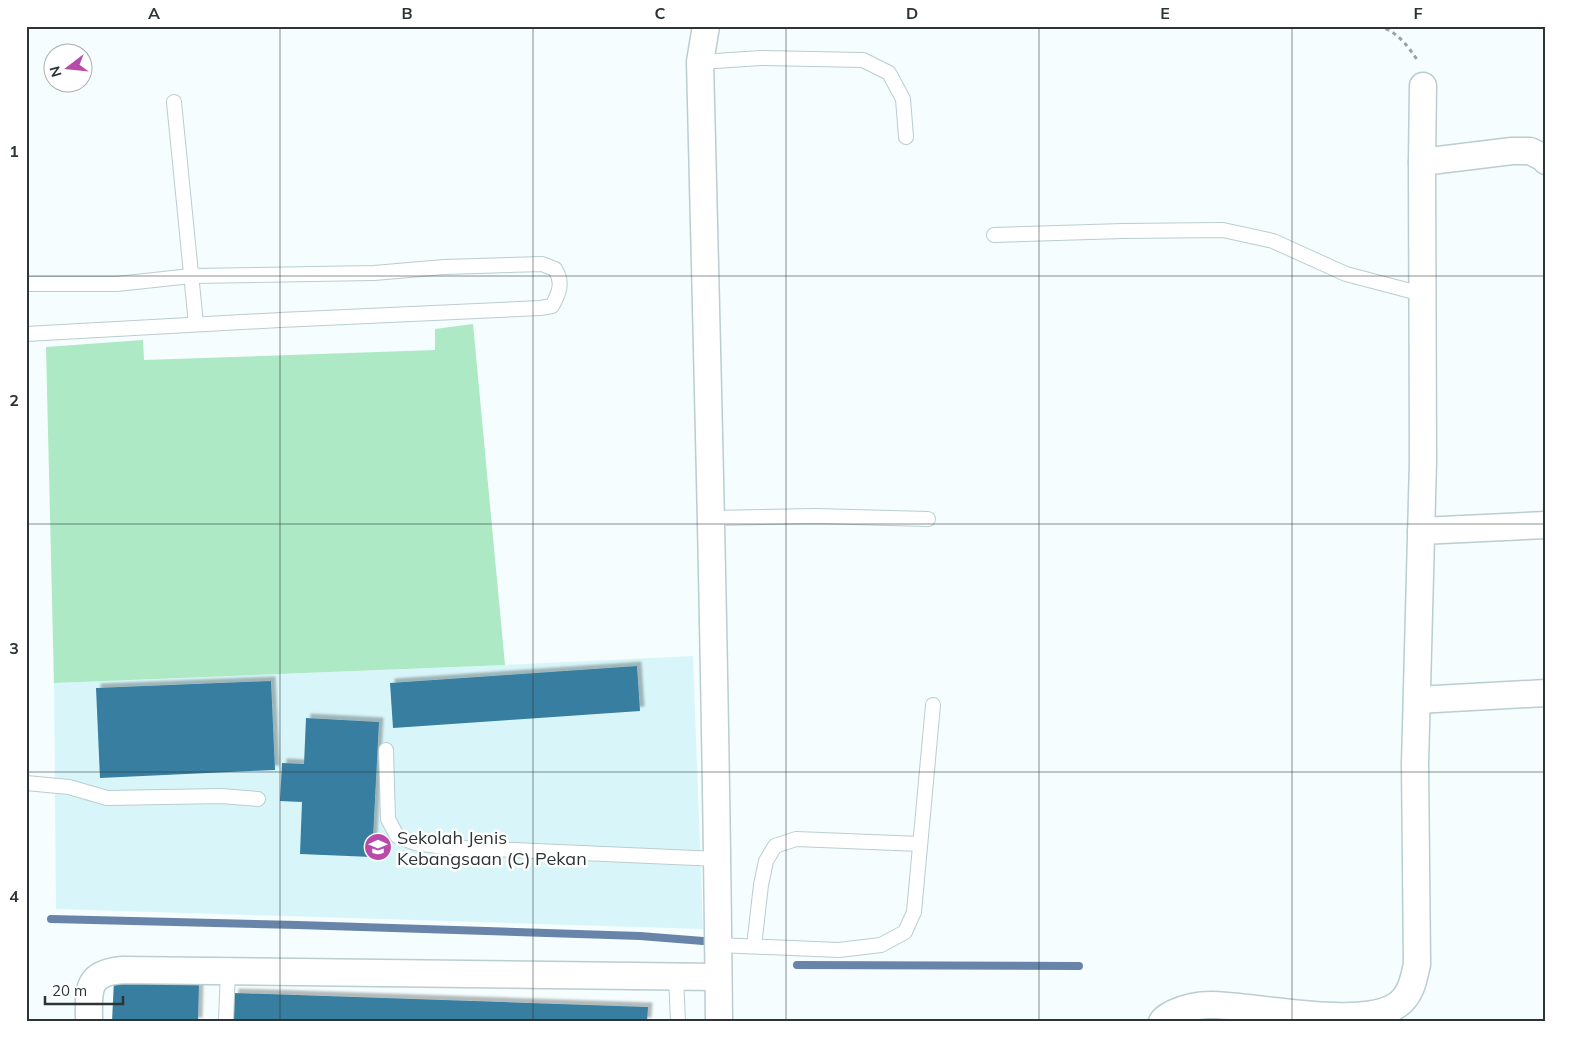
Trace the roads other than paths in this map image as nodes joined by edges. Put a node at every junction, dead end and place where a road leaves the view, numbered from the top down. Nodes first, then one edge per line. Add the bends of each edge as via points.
1 (706, 26) edge
2 (700, 62) junction
3 (1423, 86) road end
4 (174, 102) dead end
5 (906, 136) dead end
6 (1546, 161) edge
7 (1422, 162) junction
8 (994, 235) dead end
9 (191, 276) junction
10 (26, 284) edge
11 (1422, 294) junction
12 (196, 324) junction
13 (26, 334) edge
14 (711, 518) junction
15 (928, 519) dead end
16 (1546, 525) edge
17 (1421, 531) junction
18 (1546, 693) edge
19 (1416, 700) junction
20 (933, 705) dead end
21 (386, 750) dead end
22 (26, 783) edge
23 (258, 799) dead end
24 (920, 844) junction
25 (718, 859) junction
26 (718, 945) junction
27 (754, 946) junction
28 (228, 970) junction
29 (676, 976) junction
30 (718, 977) junction
31 (89, 1022) edge
32 (226, 1022) edge
33 (678, 1022) edge
34 (719, 1022) edge
35 (1162, 1022) edge

1 - 2 street
2 - 5 lane via 761,58 863,60 890,72 903,99
2 - 14 street
3 - 7 street
4 - 9 lane
6 - 7 street via 1530,152 1512,151
7 - 11 street
8 - 11 lane via 1223,230 1273,242 1346,274
9 - 10 lane via 117,284
9 - 12 lane
9 - 12 lane via 374,273 542,264 555,269 560,277 560,288 552,306 540,308
11 - 17 street
12 - 13 lane
14 - 15 lane
14 - 25 street
16 - 17 street
17 - 19 street
18 - 19 street
19 - 35 street via 1417,964 1412,985 1402,1002 1368,1016 1210,1004 1184,1009 1164,1017
20 - 24 lane
21 - 25 lane via 388,819 397,836 415,843
22 - 23 lane via 69,787 107,798 212,796
24 - 27 lane via 914,912 905,932 881,945 839,950
24 - 27 lane via 796,839 775,846 766,861
25 - 26 street
26 - 27 lane
26 - 30 street
28 - 29 street
28 - 31 street via 107,971 96,978 90,990
28 - 32 lane
29 - 30 street
29 - 33 lane
30 - 34 street

